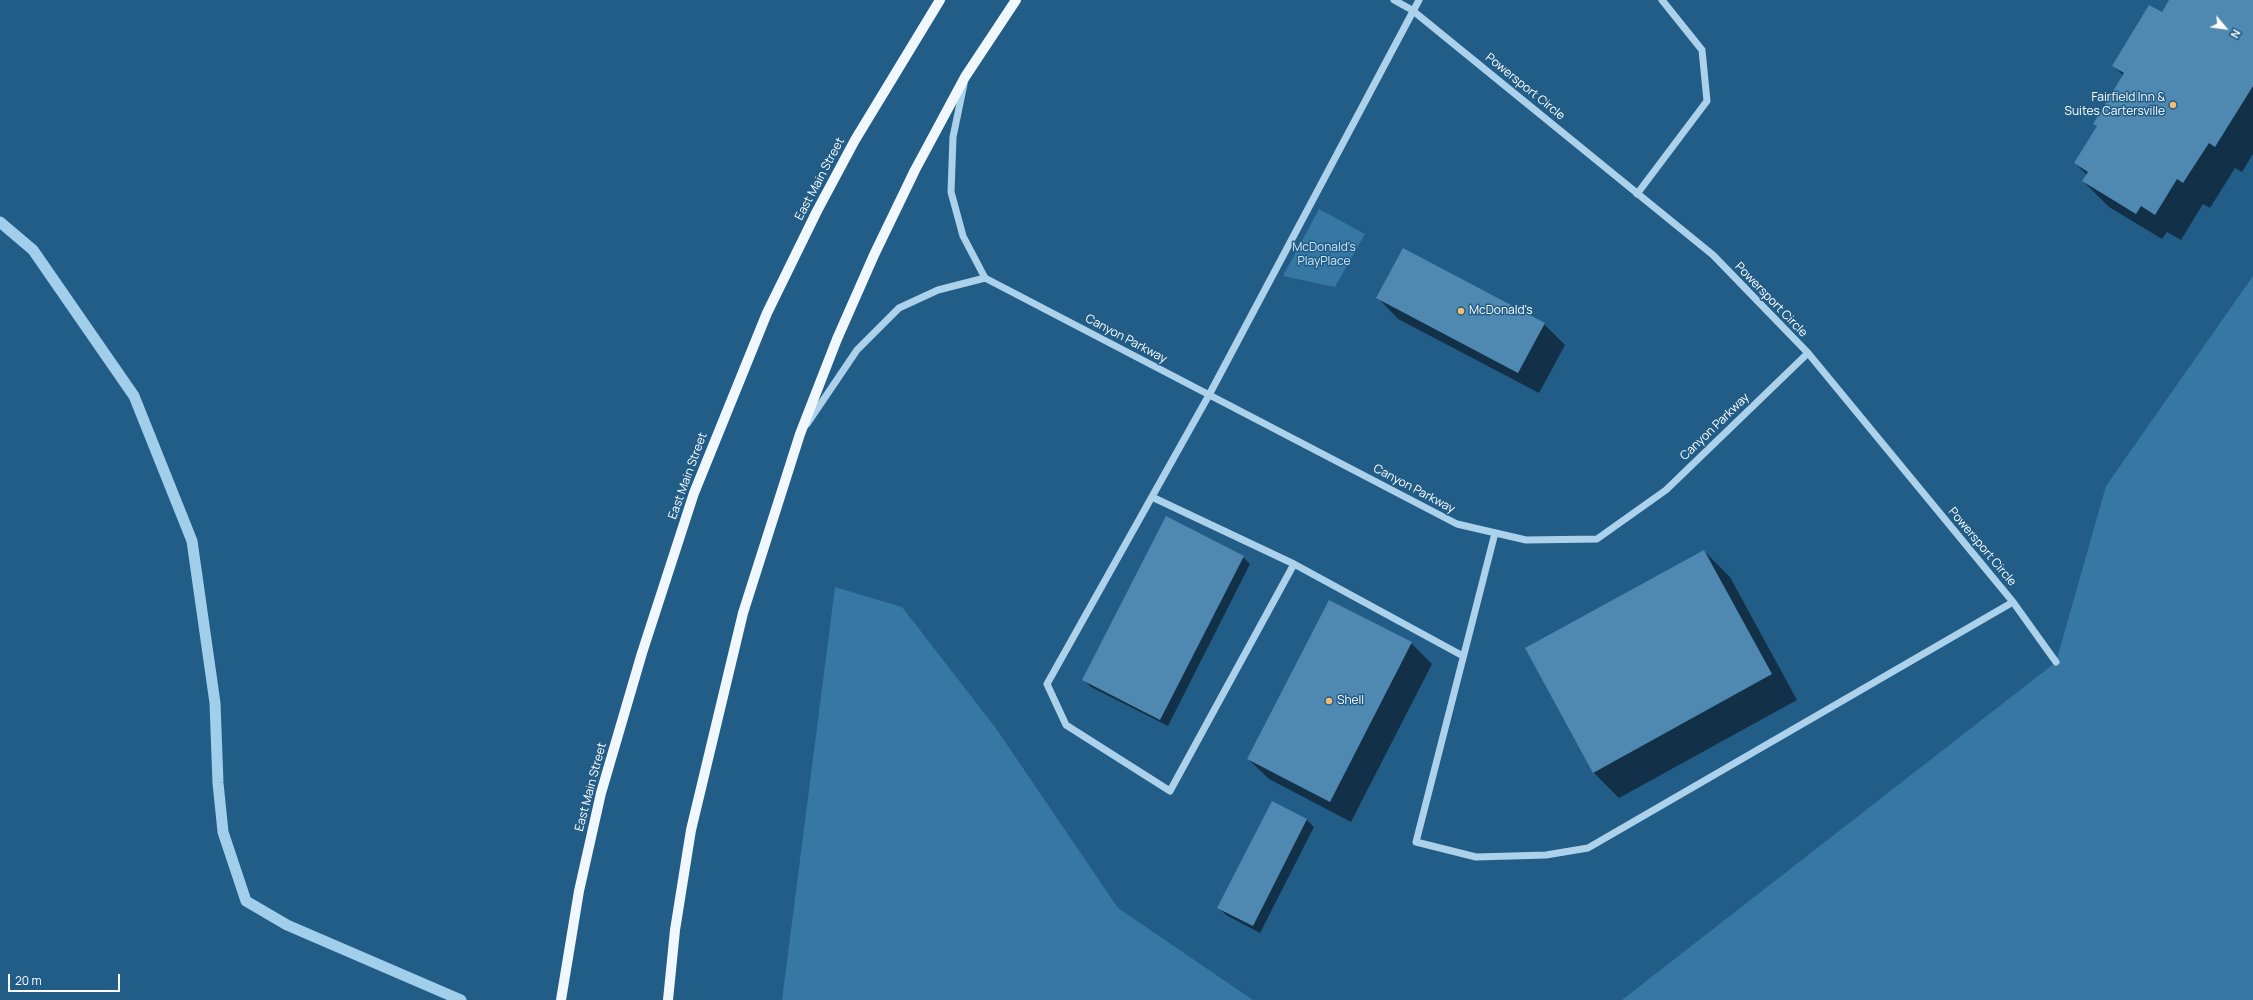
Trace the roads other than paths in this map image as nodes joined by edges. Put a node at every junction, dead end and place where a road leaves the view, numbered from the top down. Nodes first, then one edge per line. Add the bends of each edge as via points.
1 (940, 0) edge
2 (1016, 0) edge
3 (1394, 0) edge
4 (1405, 0) edge
5 (1419, 0) edge
6 (1662, 0) edge
7 (1412, 10) junction
8 (965, 78) junction
9 (1638, 194) junction
10 (985, 278) junction
11 (1808, 353) junction
12 (1209, 395) junction
13 (800, 434) junction
14 (1152, 497) junction
15 (1495, 533) junction
16 (1294, 564) junction
17 (2013, 602) junction
18 (1463, 656) junction
19 (2056, 662) dead end
20 (560, 1000) edge
21 (668, 1000) edge

1 - 20 main road, East Main Street via 855,140 817,211 767,312 694,493 642,653 601,792 579,891
2 - 8 main road
3 - 7 street, Powersport Circle
4 - 7 street, Powersport Circle
5 - 7 street
6 - 9 street via 1702,50 1707,101
7 - 9 street, Powersport Circle
7 - 12 street
8 - 10 street via 953,138 951,192 963,236
8 - 13 main road via 915,170 874,255 837,339
9 - 11 street, Powersport Circle via 1713,255
10 - 12 street, Canyon Parkway
10 - 13 street via 938,290 899,308 857,350
11 - 15 street, Canyon Parkway via 1666,490 1597,539 1526,540
11 - 17 street, Powersport Circle
12 - 14 street
12 - 15 street, Canyon Parkway via 1457,524
13 - 21 main road via 743,612 693,822 675,930
14 - 16 street
14 - 16 street via 1047,684 1066,725 1170,791
15 - 18 street
16 - 18 street
17 - 18 street via 1588,848 1546,855 1476,857 1416,842
17 - 19 street, Powersport Circle

